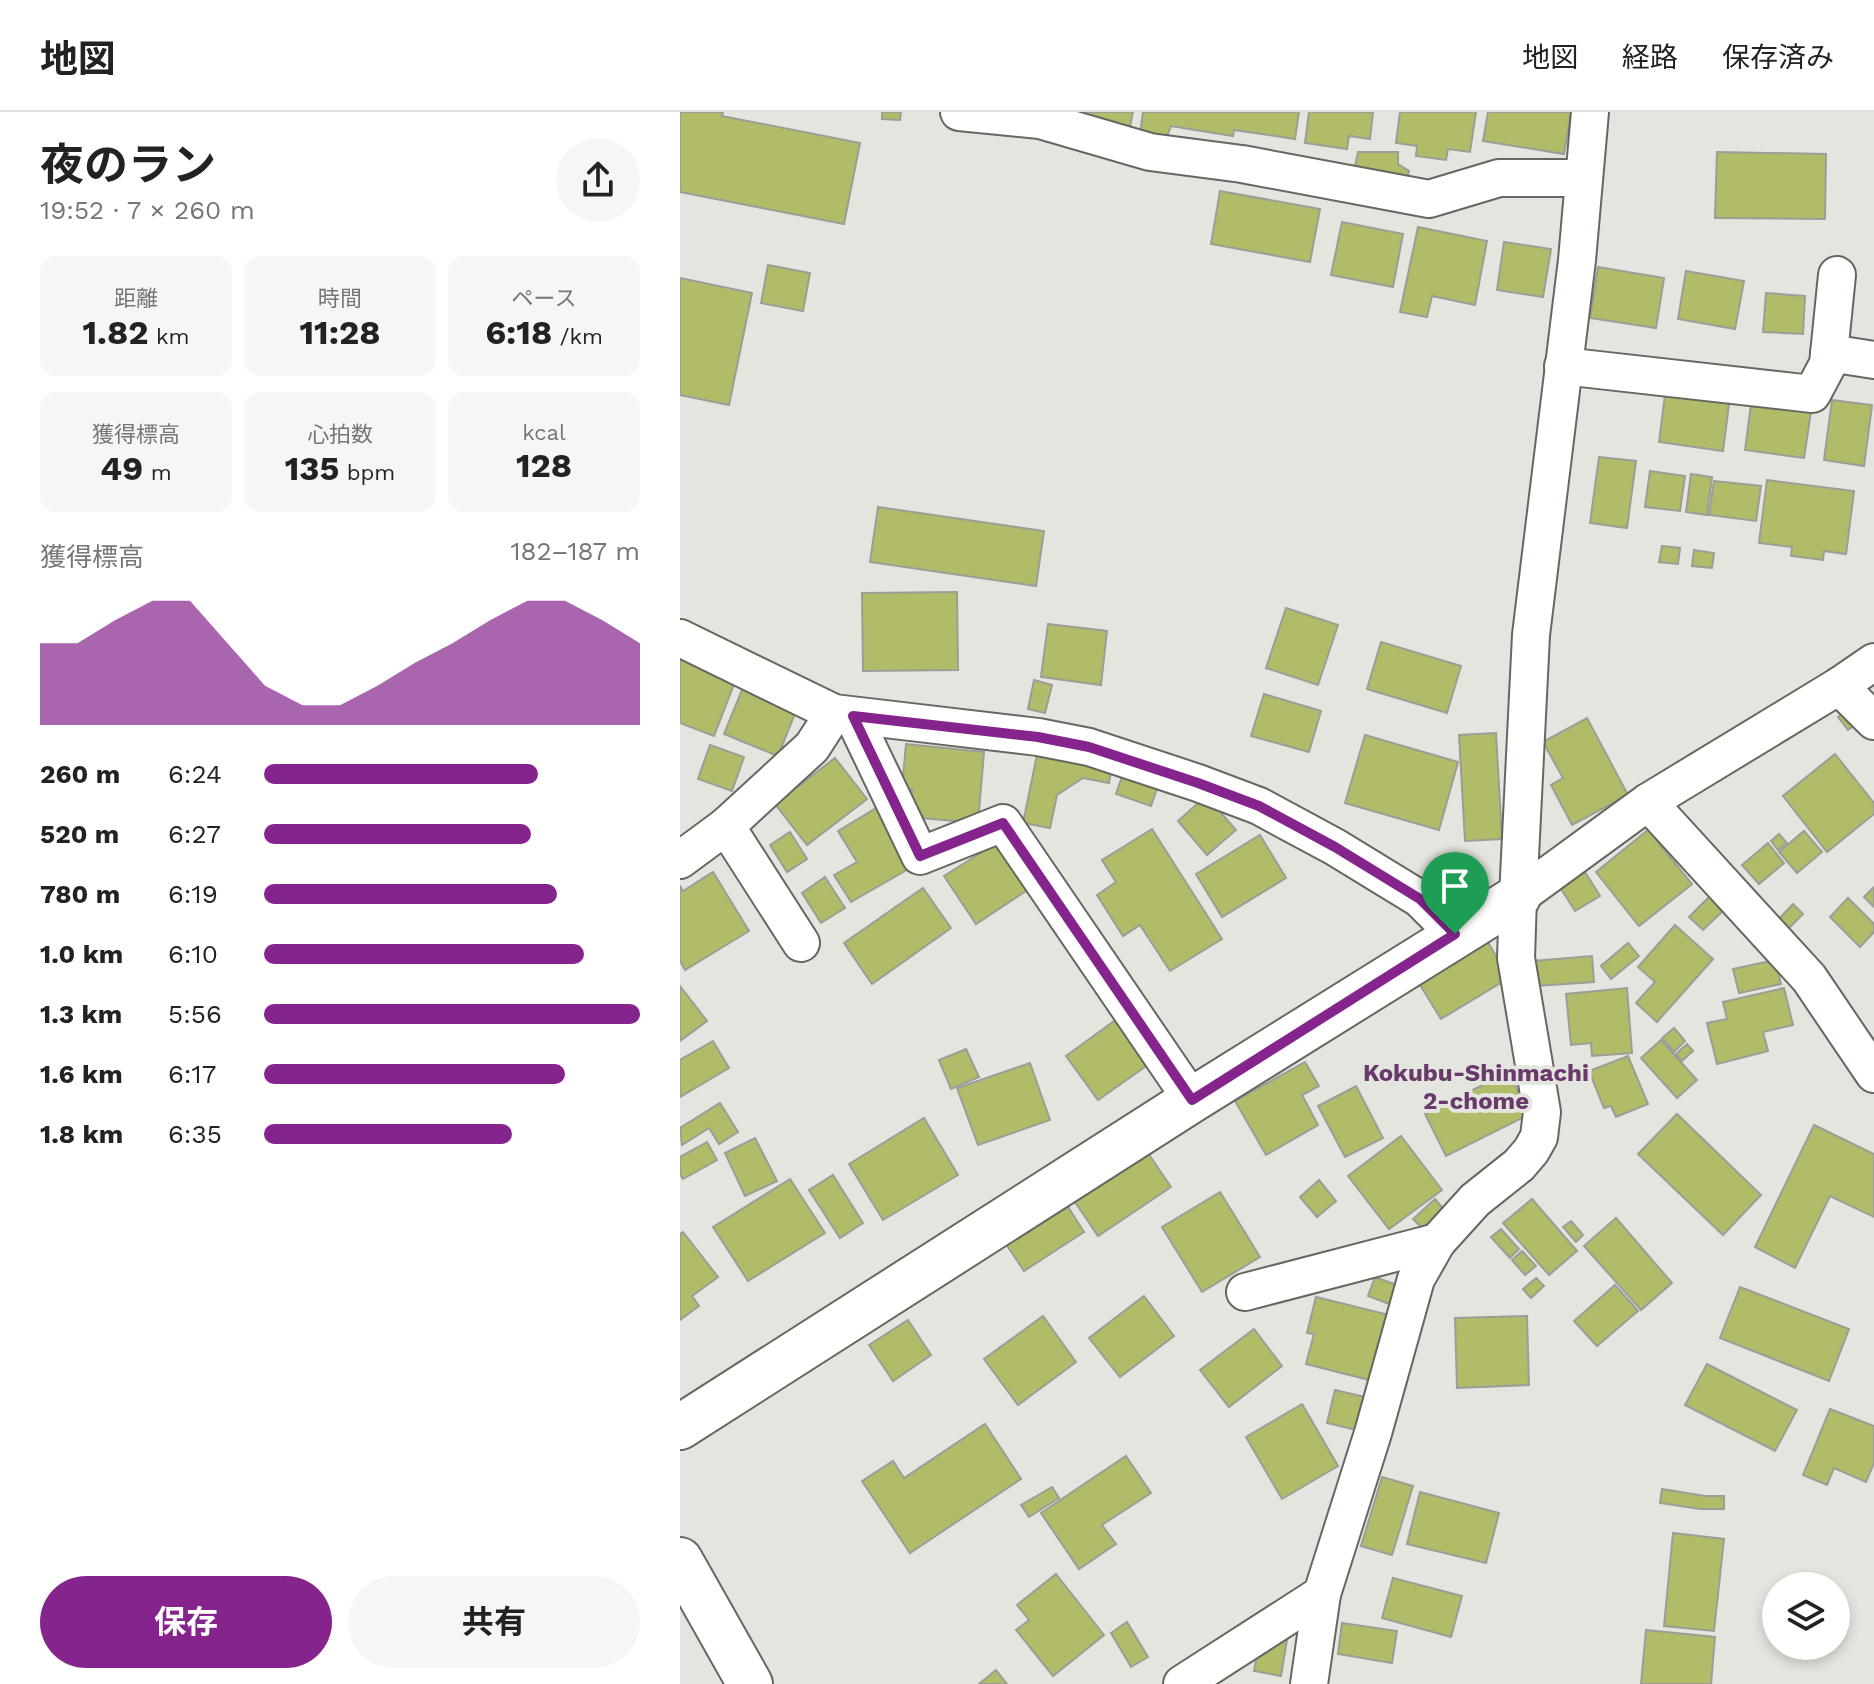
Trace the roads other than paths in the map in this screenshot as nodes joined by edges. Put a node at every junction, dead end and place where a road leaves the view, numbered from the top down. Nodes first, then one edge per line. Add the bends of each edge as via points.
1 (959, 112) edge
2 (1590, 112) edge
3 (1583, 178) junction
4 (1837, 275) dead end
5 (1829, 353) junction
6 (1874, 360) edge
7 (1563, 366) junction
8 (680, 638) edge
9 (1874, 662) edge
10 (1839, 686) junction
11 (843, 714) junction
12 (1874, 721) edge
13 (1648, 802) junction
14 (726, 826) junction
15 (680, 860) edge
16 (1518, 897) junction
17 (1455, 934) junction
18 (801, 943) dead end
19 (1874, 1074) edge
20 (1192, 1100) junction
21 (1437, 1242) junction
22 (1245, 1292) dead end
23 (680, 1427) edge
24 (680, 1560) edge
25 (1322, 1594) junction
26 (750, 1684) edge
27 (1182, 1684) edge
28 (1309, 1684) edge

1 - 3 street via 1040,120 1150,152 1429,199 1499,178
2 - 3 street
3 - 7 street
4 - 5 street
5 - 6 street
5 - 7 street via 1812,394
7 - 16 street via 1531,635
8 - 11 street
9 - 10 street
10 - 12 street
10 - 13 street
11 - 14 street
11 - 17 street via 1038,737 1089,747 1198,783 1259,806 1335,847 1420,899
11 - 20 street via 920,856 1003,823
13 - 16 street
13 - 19 street via 1809,978
14 - 15 street
14 - 18 street
16 - 17 street
16 - 21 street via 1516,958 1542,1112 1539,1137 1519,1165 1475,1200
17 - 20 street
20 - 23 street
21 - 22 street
21 - 25 street via 1416,1279
24 - 26 street
25 - 27 street
25 - 28 street

